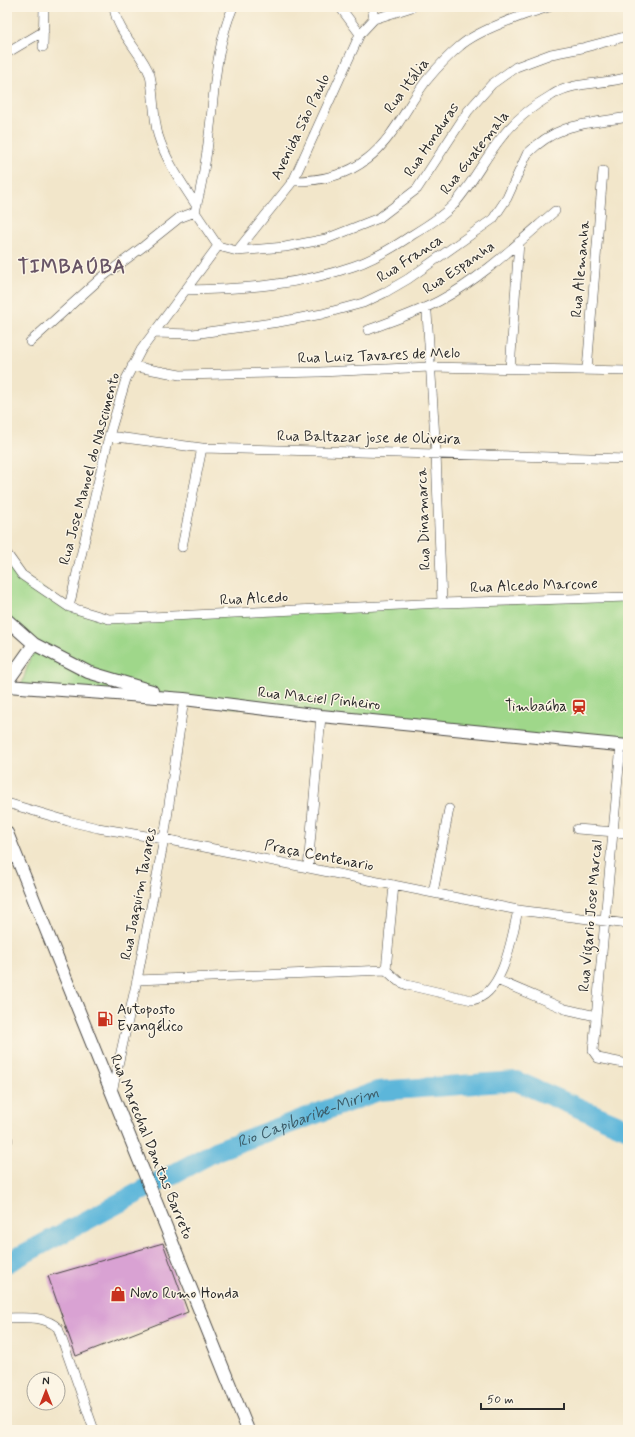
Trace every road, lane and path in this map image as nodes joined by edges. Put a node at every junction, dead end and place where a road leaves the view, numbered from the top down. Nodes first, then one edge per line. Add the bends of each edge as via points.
1 (44, 7) edge
2 (114, 7) edge
3 (234, 7) edge
4 (340, 7) edge
5 (372, 7) edge
6 (412, 7) edge
7 (549, 7) edge
8 (374, 19) junction
9 (44, 31) junction
10 (360, 34) junction
11 (628, 36) edge
12 (43, 47) dead end
13 (7, 53) edge
14 (628, 77) edge
15 (628, 117) edge
16 (603, 171) dead end
17 (293, 181) junction
18 (196, 208) junction
19 (555, 211) dead end
20 (519, 242) junction
21 (218, 246) junction
22 (237, 251) junction
23 (186, 290) junction
24 (427, 313) dead end
25 (368, 330) dead end
26 (153, 333) junction
27 (30, 342) dead end
28 (132, 366) junction
29 (430, 367) junction
30 (510, 369) junction
31 (587, 370) junction
32 (628, 371) edge
33 (109, 436) junction
34 (202, 448) junction
35 (436, 454) junction
36 (628, 459) edge
37 (182, 547) dead end
38 (7, 554) edge
39 (628, 597) edge
40 (442, 603) junction
41 (69, 607) junction
42 (7, 620) edge
43 (34, 644) junction
44 (7, 682) edge
45 (7, 686) edge
46 (184, 700) junction
47 (321, 716) junction
48 (625, 745) edge
49 (7, 803) edge
50 (449, 809) dead end
51 (577, 829) dead end
52 (613, 831) junction
53 (7, 833) edge
54 (628, 833) edge
55 (164, 839) junction
56 (308, 868) junction
57 (394, 885) junction
58 (433, 893) junction
59 (518, 910) junction
60 (606, 922) junction
61 (628, 924) edge
62 (386, 970) junction
63 (137, 980) junction
64 (497, 980) junction
65 (596, 1016) junction
66 (628, 1064) edge
67 (112, 1092) junction
68 (7, 1318) edge
69 (94, 1430) edge
70 (248, 1430) edge

1 - 9 street
2 - 18 street via 121,28 150,75 158,135 165,154
3 - 18 street via 226,24 215,68 210,128
4 - 10 street
5 - 8 street
6 - 8 street
7 - 17 street, Rua Itália via 461,44 426,81 387,138 368,159 348,171 333,176 310,181
8 - 10 street, Avenida São Paulo
9 - 12 street
9 - 13 street
10 - 17 street, Avenida São Paulo
11 - 22 street, Rua Honduras via 551,54 516,67 492,84 468,111 417,189 379,218 326,239 285,247
14 - 23 street, Rua Guatemala via 553,94 522,116 501,137 454,204 428,225 385,252 354,266 286,283 229,289
15 - 26 street, Rua Franca via 574,124 533,148 527,154 507,198 493,219 384,293 322,314 279,322 193,334
16 - 31 street, Rua Alemanha
17 - 22 street, Avenida São Paulo
18 - 21 street
18 - 27 street via 179,218 101,278
19 - 20 street, Rua Espanha
20 - 25 street, Rua Espanha via 485,271 443,298
20 - 30 street
21 - 22 street, Rua Honduras
21 - 23 street, Rua Jose Manoel do Nascimento
23 - 26 street, Rua Jose Manoel do Nascimento
24 - 29 street, Rua Dinamarca
26 - 28 street, Rua Jose Manoel do Nascimento
28 - 29 street, Rua Luiz Tavares de Melo via 180,375
28 - 33 street, Rua Jose Manoel do Nascimento
29 - 30 street, Rua Luiz Tavares de Melo
29 - 35 street, Rua Dinamarca
30 - 31 street, Rua Luiz Tavares de Melo
31 - 32 street, Rua Luiz Tavares de Melo
33 - 34 street, Rua Baltazar jose de Oliveira
33 - 41 street, Rua Jose Manoel do Nascimento
34 - 35 street, Rua Baltazar jose de Oliveira
34 - 37 street
35 - 36 street, Rua Baltazar jose de Oliveira
35 - 40 street, Rua Dinamarca
38 - 41 street, Rua Alcedo via 22,575
39 - 40 street, Rua Alcedo Marcone
40 - 41 street, Rua Alcedo via 109,619
42 - 43 street
43 - 44 street
43 - 46 street via 101,676
45 - 46 street, Rua Maciel Pinheiro
46 - 47 street, Rua Maciel Pinheiro
46 - 55 street, Rua Joaquim Tavares
47 - 48 street, Rua Maciel Pinheiro
47 - 56 street
48 - 52 street, Rua Vigario Jose Marcal
49 - 55 street, Praça Centenario via 68,821
50 - 58 street
51 - 52 street
52 - 54 street
52 - 60 street, Rua Vigario Jose Marcal
53 - 67 street, Rua Marechal Dantas Barreto
55 - 56 street, Praça Centenario
55 - 63 street, Rua Joaquim Tavares
56 - 57 street, Praça Centenario
57 - 58 street, Praça Centenario
57 - 62 street
58 - 59 street, Praça Centenario
59 - 60 street, Praça Centenario
59 - 64 street
60 - 61 street, Praça Centenario
60 - 65 street, Rua Vigario Jose Marcal
62 - 63 street
62 - 64 street via 398,981 414,987 472,1000 486,994
63 - 67 street, Rua Joaquim Tavares
64 - 65 street via 565,1009
65 - 66 street, Rua Vigario Jose Marcal via 594,1054 598,1058
67 - 70 street, Rua Marechal Dantas Barreto
68 - 69 street via 40,1318 52,1322 58,1328

